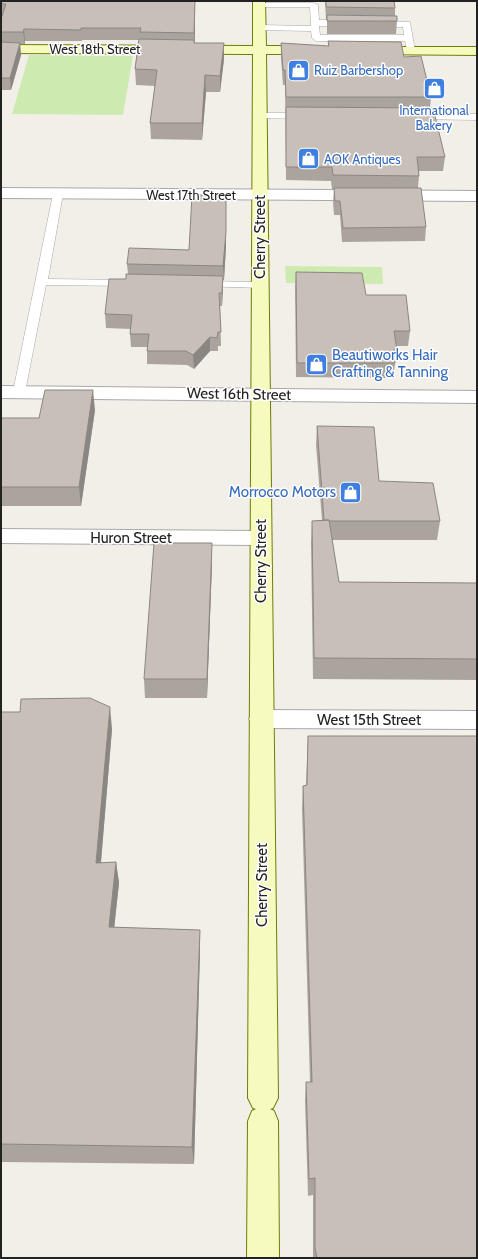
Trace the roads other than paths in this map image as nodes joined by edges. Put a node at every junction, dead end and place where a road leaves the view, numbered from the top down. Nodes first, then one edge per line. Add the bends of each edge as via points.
1 (259, 3) edge
2 (356, 23) edge
3 (370, 23) edge
4 (316, 26) junction
5 (259, 28) junction
6 (410, 45) junction
7 (1, 49) edge
8 (259, 50) junction
9 (335, 50) edge
10 (358, 51) edge
11 (477, 51) edge
12 (259, 116) junction
13 (313, 116) edge
14 (406, 117) edge
15 (477, 118) edge
16 (1, 193) edge
17 (58, 194) junction
18 (259, 195) junction
19 (477, 196) edge
20 (42, 282) junction
21 (141, 284) edge
22 (188, 284) edge
23 (260, 285) junction
24 (1, 392) edge
25 (19, 392) junction
26 (260, 394) junction
27 (477, 397) edge
28 (1, 536) edge
29 (261, 538) junction
30 (261, 719) junction
31 (477, 720) edge
32 (263, 1258) edge

1 - 4 lane via 314,5
1 - 5 street, Cherry Street
2 - 4 lane
3 - 6 lane via 407,24
4 - 5 lane
4 - 6 lane via 316,38 380,37
5 - 8 street, Cherry Street
6 - 10 street
6 - 11 street
7 - 8 street, West 18th Street
8 - 9 street, West 18th Street
8 - 12 street, Cherry Street
12 - 13 lane
12 - 18 street, Cherry Street
14 - 15 lane
16 - 17 street, West 17th Street
17 - 18 street, West 17th Street
17 - 20 lane
18 - 19 street, West 17th Street
18 - 23 street, Cherry Street
20 - 21 lane
20 - 25 lane
22 - 23 lane
23 - 26 street, Cherry Street
24 - 25 street, West 16th Street
25 - 26 street, West 16th Street
26 - 27 street, West 16th Street
26 - 29 street, Cherry Street
28 - 29 street, Huron Street
29 - 30 street, Cherry Street
30 - 31 street, West 15th Street
30 - 32 street, Cherry Street

